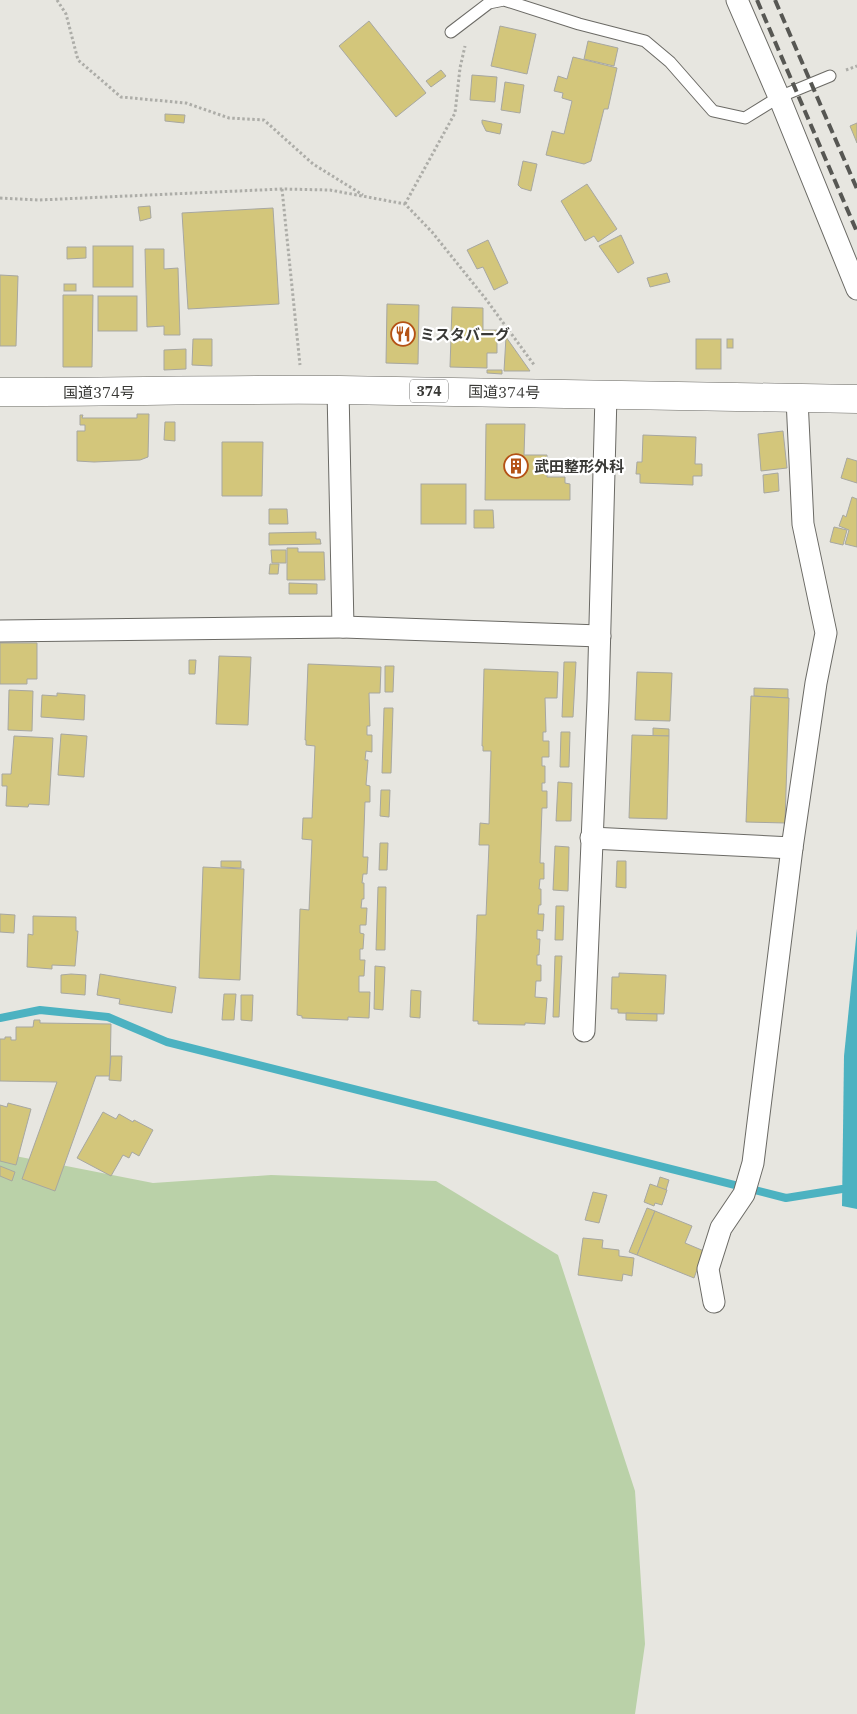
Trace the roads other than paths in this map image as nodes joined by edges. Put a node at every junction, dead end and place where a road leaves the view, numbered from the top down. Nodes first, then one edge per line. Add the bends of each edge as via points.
1 (737, 0) edge
2 (451, 32) dead end
3 (830, 76) dead end
4 (779, 97) junction
5 (857, 288) edge
6 (338, 390) junction
7 (0, 392) edge
8 (606, 395) junction
9 (797, 399) junction
10 (857, 399) edge
11 (342, 627) junction
12 (0, 631) edge
13 (600, 636) junction
14 (591, 838) junction
15 (792, 848) junction
16 (584, 1031) dead end
17 (714, 1302) dead end

1 - 4 street
2 - 4 lane via 488,3 504,0 645,41 670,62 713,111 745,118
3 - 4 lane
4 - 5 street
6 - 7 highway, 国道374号 / 374
6 - 8 highway, 国道374号 / 374
6 - 11 street
8 - 9 highway, 国道374号 / 374
8 - 13 street
9 - 10 highway, 国道374号 / 374
9 - 15 street via 803,524 826,633
11 - 12 street
11 - 13 street
13 - 14 street
14 - 15 street
14 - 16 street
15 - 17 street via 753,1163 744,1194 721,1228 708,1269

